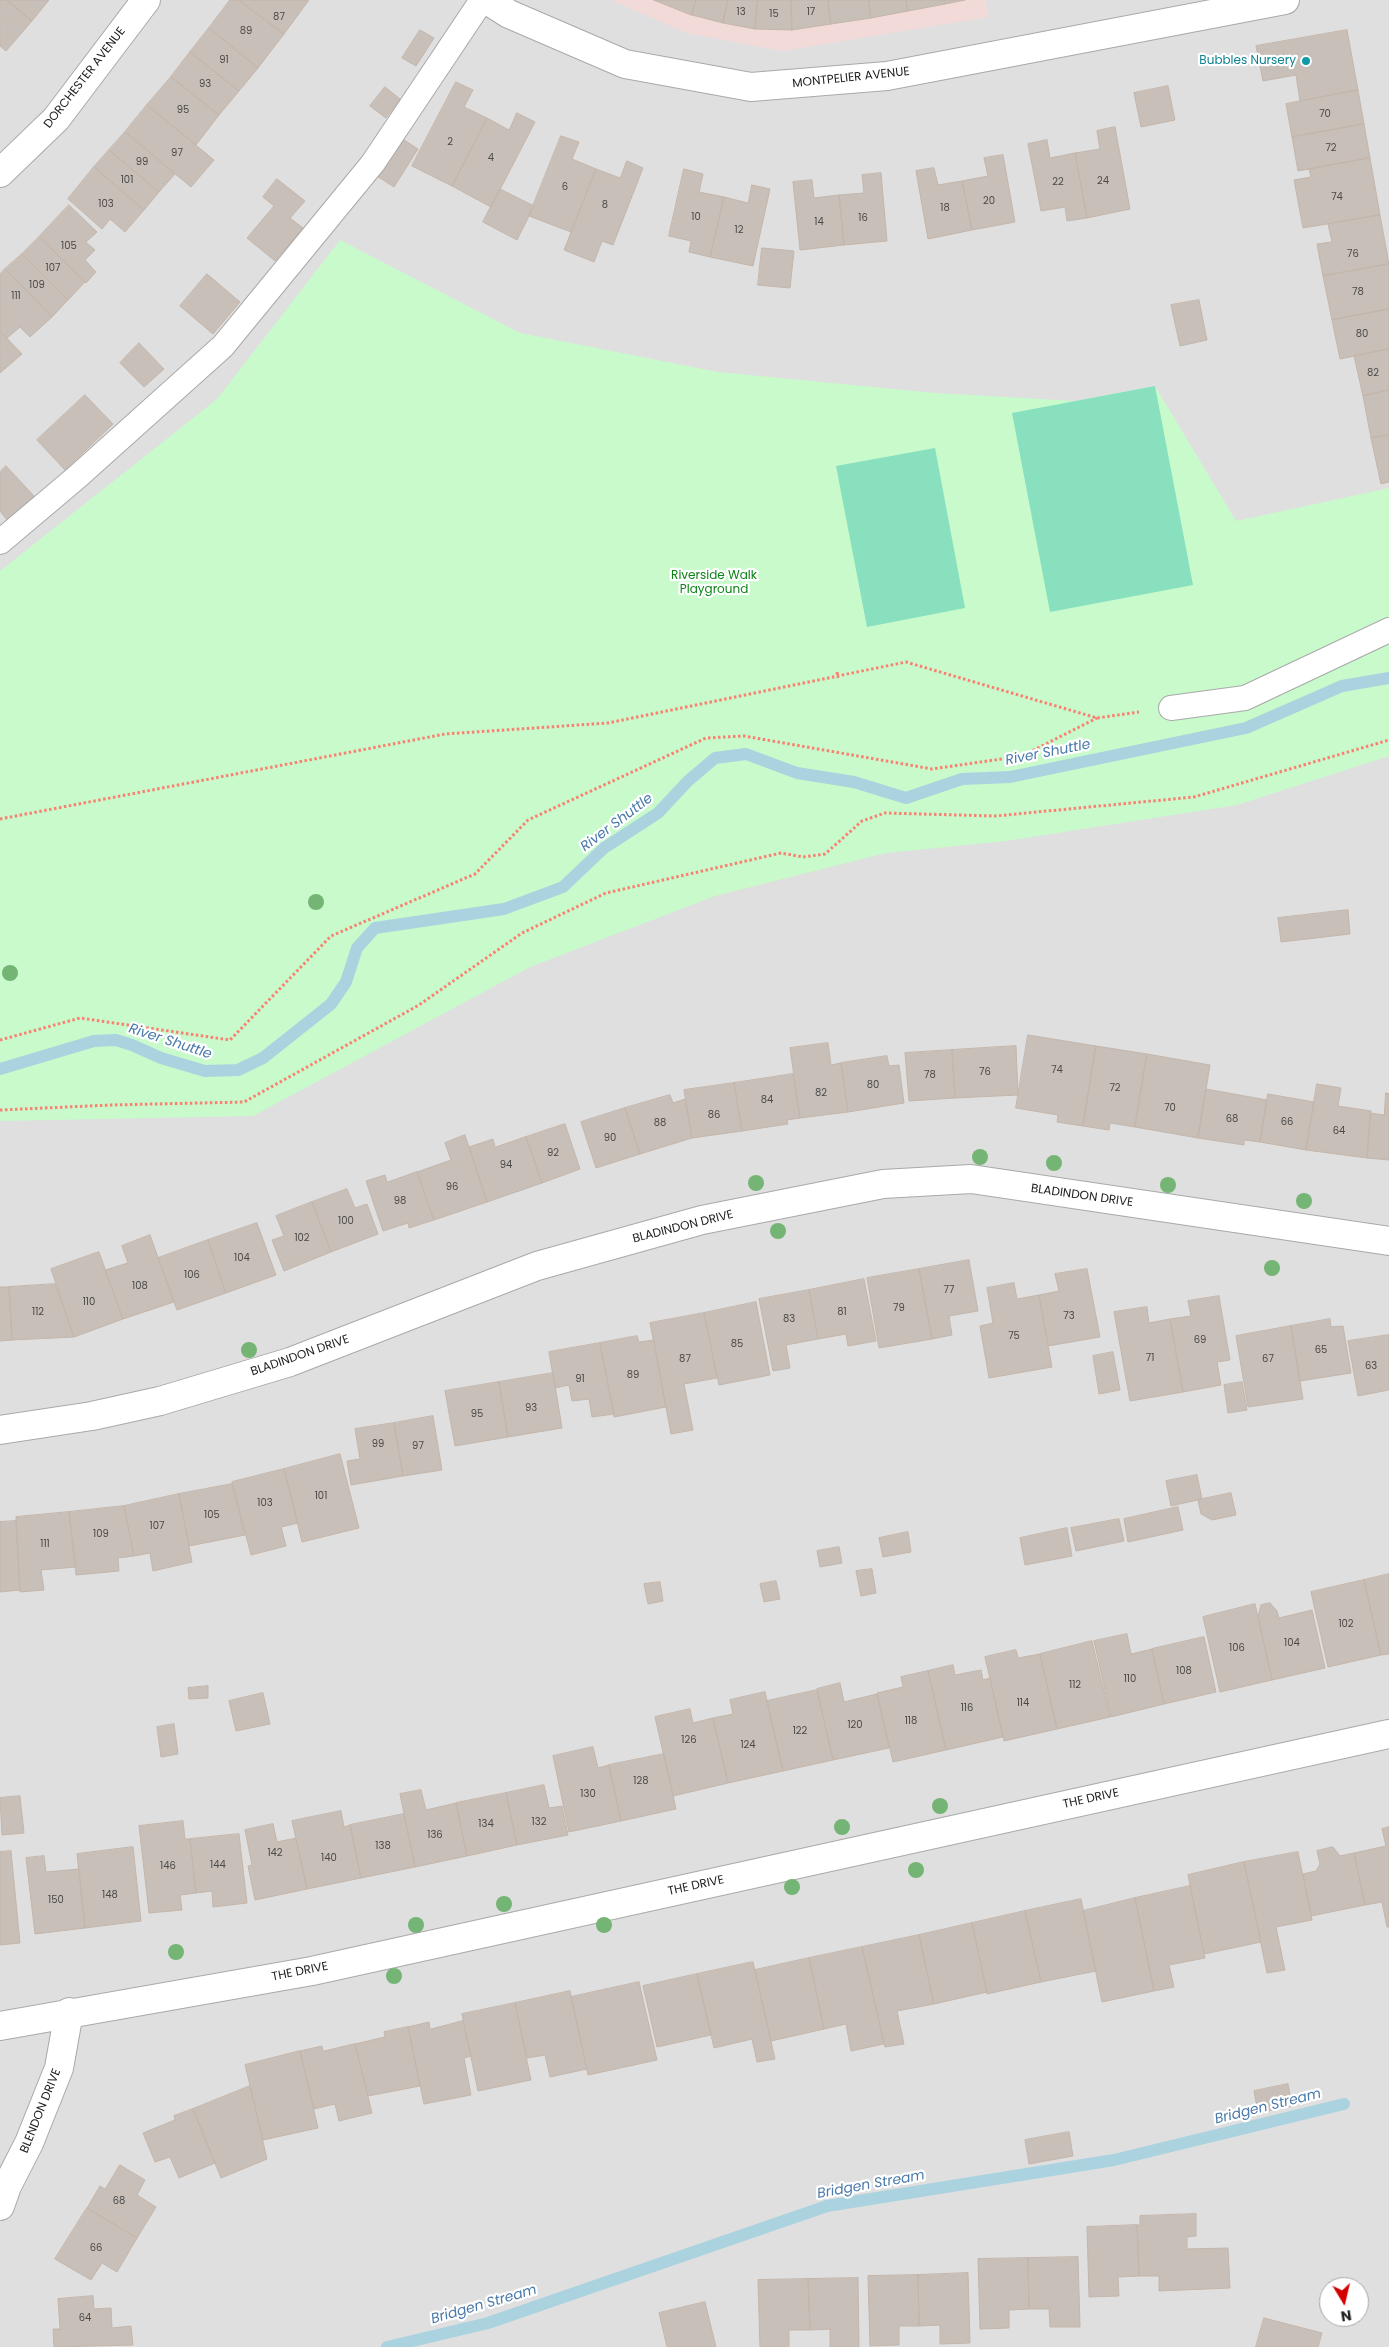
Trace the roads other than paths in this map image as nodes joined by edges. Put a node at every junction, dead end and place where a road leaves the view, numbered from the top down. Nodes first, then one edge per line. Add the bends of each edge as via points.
1 (146, 0) edge
2 (482, 0) edge
3 (487, 0) edge
4 (1285, 0) edge
5 (0, 173) edge
6 (0, 542) edge
7 (1389, 630) edge
8 (1171, 708) road end
9 (1389, 1241) edge
10 (0, 1430) edge
11 (1389, 1734) edge
12 (69, 2012) junction
13 (0, 2026) edge
14 (0, 2206) edge

1 - 5 street, DORCHESTER AVENUE via 56,119
2 - 6 lane via 373,163 223,346
3 - 4 street, MONTPELIER AVENUE via 509,14 625,64 751,87 888,76
7 - 8 lane via 1245,698
9 - 10 street, BLADINDON DRIVE via 971,1179 883,1184 702,1220 536,1266 290,1362 160,1401 92,1416
11 - 12 street, THE DRIVE via 312,1971
12 - 13 street, THE DRIVE
12 - 14 street, BLENDON DRIVE via 59,2068

